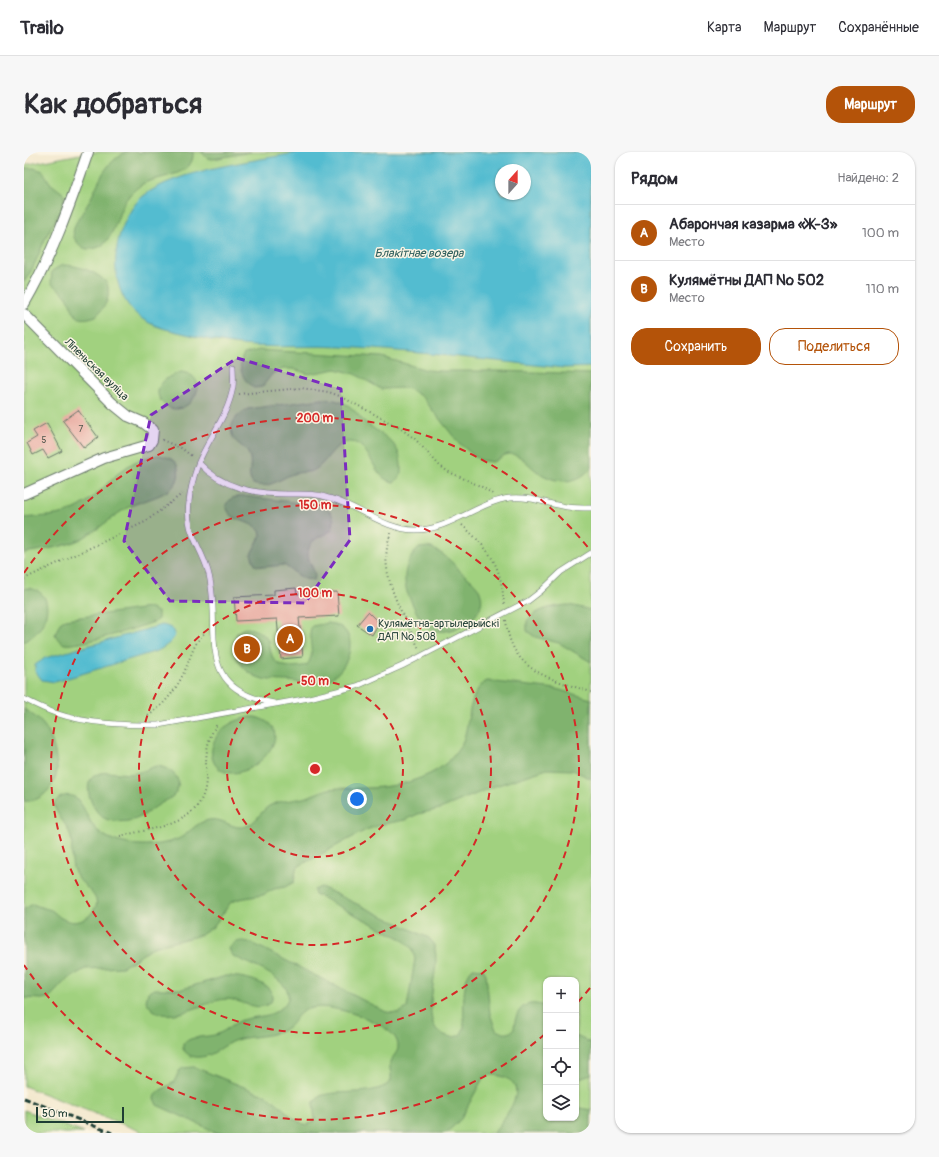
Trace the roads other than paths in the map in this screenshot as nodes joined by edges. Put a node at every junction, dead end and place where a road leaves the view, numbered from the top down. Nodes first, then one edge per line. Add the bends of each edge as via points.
1 (88, 152) edge
2 (24, 304) edge
3 (24, 314) edge
4 (233, 366) dead end
5 (199, 463) junction
6 (24, 494) edge
7 (591, 508) edge
8 (591, 553) edge
9 (24, 699) edge
10 (278, 703) junction

1 - 2 street via 58,238
3 - 6 street, Ліпеньская вуліца via 112,403 128,416 153,430 153,438 144,448 104,458
4 - 5 lane via 231,395 222,420
5 - 7 lane via 217,480 229,486 262,492 327,497 394,526 418,530 500,500 523,498 566,507
5 - 10 lane via 193,482 188,519 191,535 208,570 217,663 224,677 245,695
8 - 10 lane via 561,572 528,601 381,676 333,693
9 - 10 lane via 70,717 136,725 180,722

